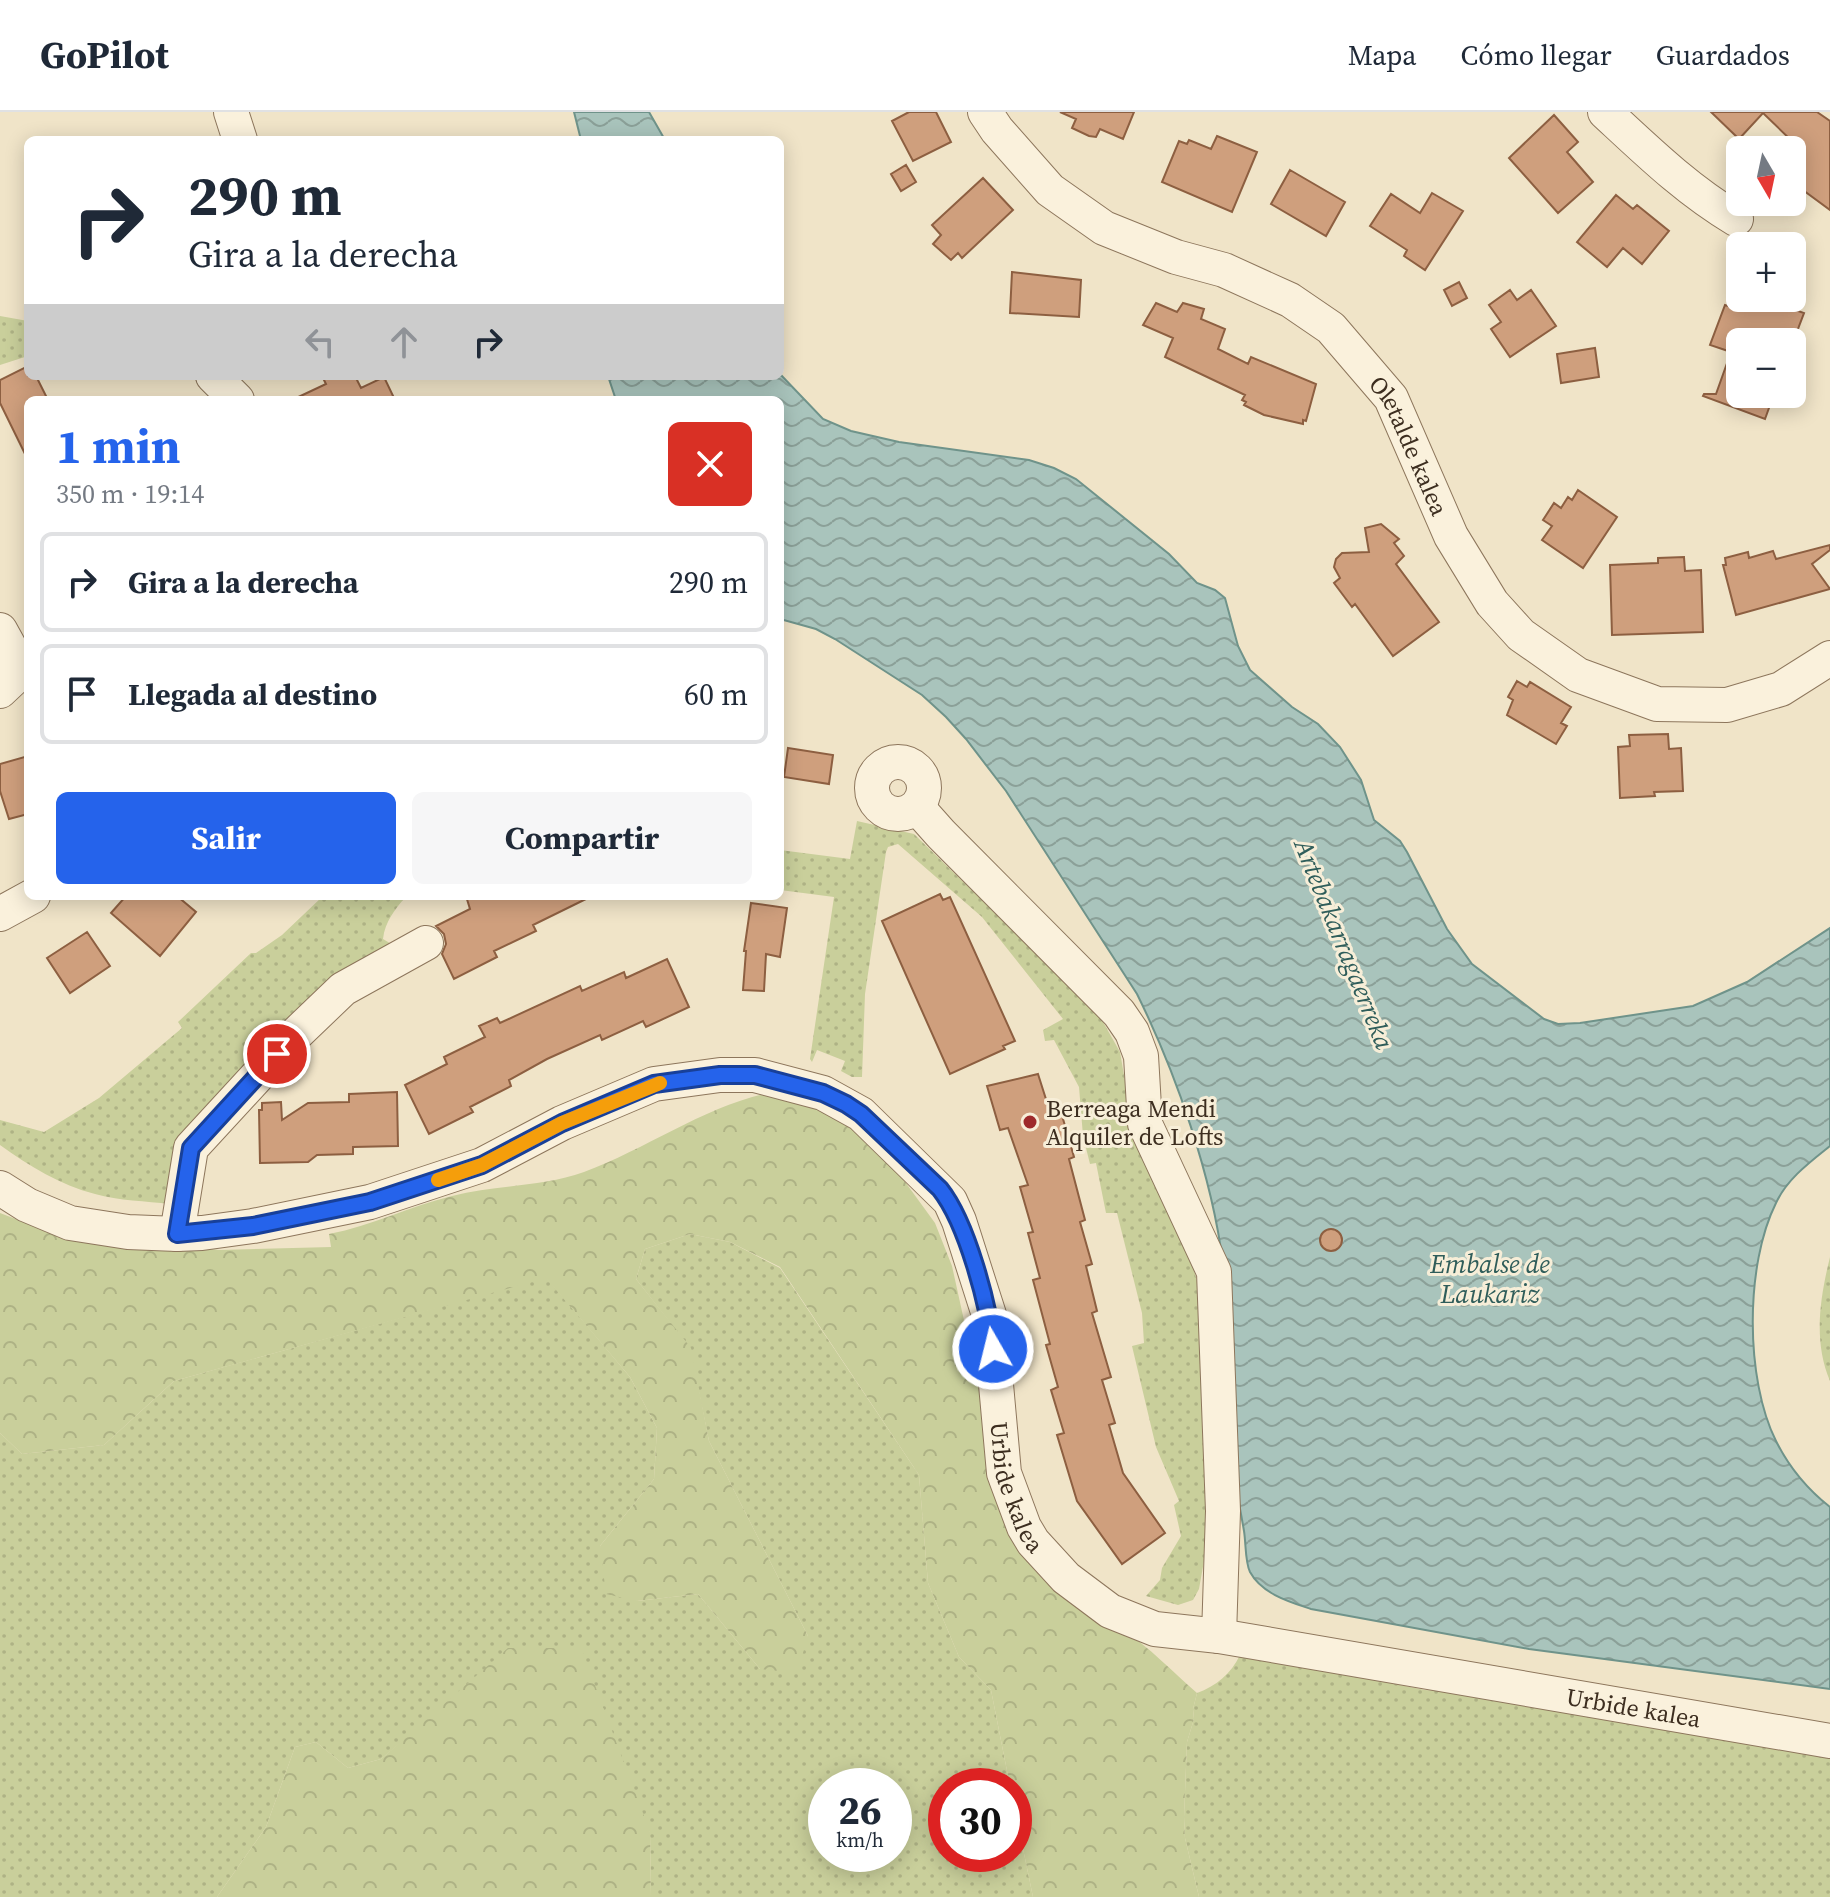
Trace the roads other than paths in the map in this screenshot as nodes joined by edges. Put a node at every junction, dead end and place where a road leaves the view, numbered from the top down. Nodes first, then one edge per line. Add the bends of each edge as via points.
1 (231, 112) edge
2 (985, 112) edge
3 (1605, 112) edge
4 (239, 136) edge
5 (1736, 219) dead end
6 (217, 380) edge
7 (233, 396) edge
8 (0, 630) edge
9 (1830, 658) edge
10 (0, 691) edge
11 (917, 807) dead end
12 (26, 900) edge
13 (0, 914) edge
14 (426, 943) dead end
15 (0, 1188) edge
16 (177, 1234) junction
17 (1219, 1636) junction
18 (1830, 1741) edge

1 - 4 street
2 - 9 street, Oletalde kalea via 1050,190 1104,228 1224,270 1290,300 1331,328 1391,398 1451,536 1492,603 1521,635 1578,675 1657,704 1727,705 1781,689
3 - 5 street via 1713,206
6 - 7 street
8 - 10 street via 16,659 17,675
11 - 17 street via 1119,1013 1137,1044 1145,1124 1214,1272 1223,1511
12 - 13 street
14 - 16 street via 343,989 191,1148
15 - 16 street, Urbide kalea via 70,1223
16 - 17 street, Urbide kalea via 253,1226 370,1202 482,1165 654,1084 755,1075 823,1093 861,1114 950,1201 990,1318 1004,1473 1033,1542 1066,1578 1110,1611 1155,1629
17 - 18 street, Urbide kalea

